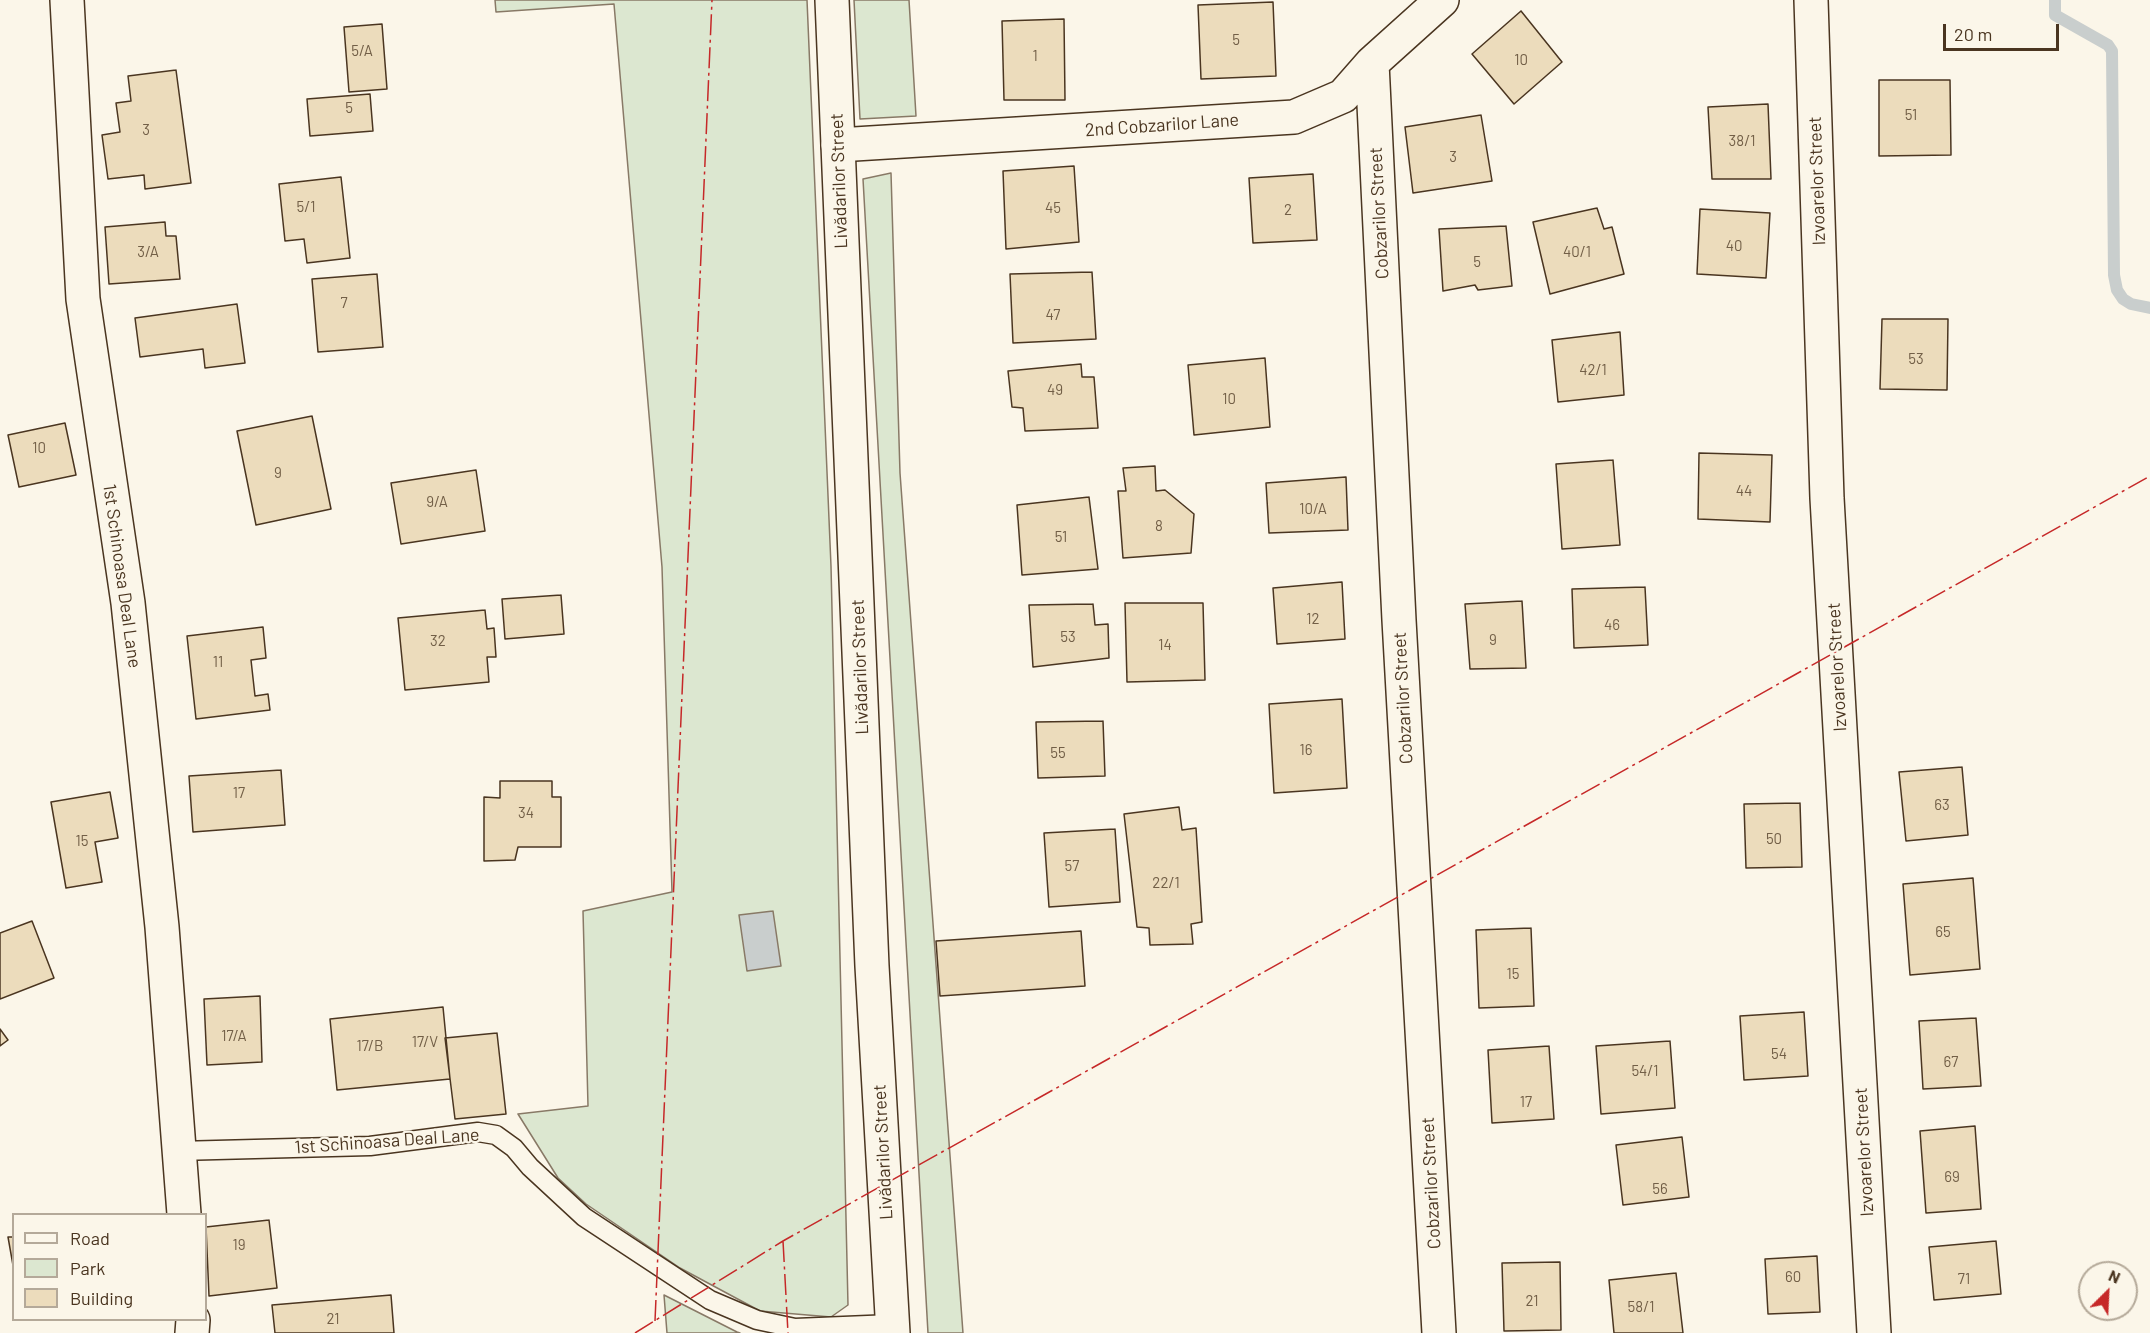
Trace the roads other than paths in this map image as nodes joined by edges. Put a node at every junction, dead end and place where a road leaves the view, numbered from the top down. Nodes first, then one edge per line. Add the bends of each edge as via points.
1 (67, 0) edge
2 (832, 0) edge
3 (1442, 0) edge
4 (1811, 0) edge
5 (1372, 63) junction
6 (838, 145) junction
7 (178, 1151) junction
8 (184, 1213) edge
9 (893, 1329) edge
10 (1439, 1333) edge
11 (1874, 1333) edge

1 - 7 street, 1st Schinoasa Deal Lane via 83,299 128,603 162,927
2 - 6 street, Livădarilor Street
3 - 5 street, 2nd Cobzarilor Lane
4 - 11 street, Izvoarelor Street via 1827,498
5 - 6 street, 2nd Cobzarilor Lane via 1343,96 1294,117
5 - 10 street, Cobzarilor Street
6 - 9 street, Livădarilor Street via 872,966
7 - 8 street, 1st Schinoasa Deal Lane
7 - 9 lane, 1st Schinoasa Deal Lane via 370,1146 478,1132 496,1135 584,1217 710,1300 757,1320 795,1328

